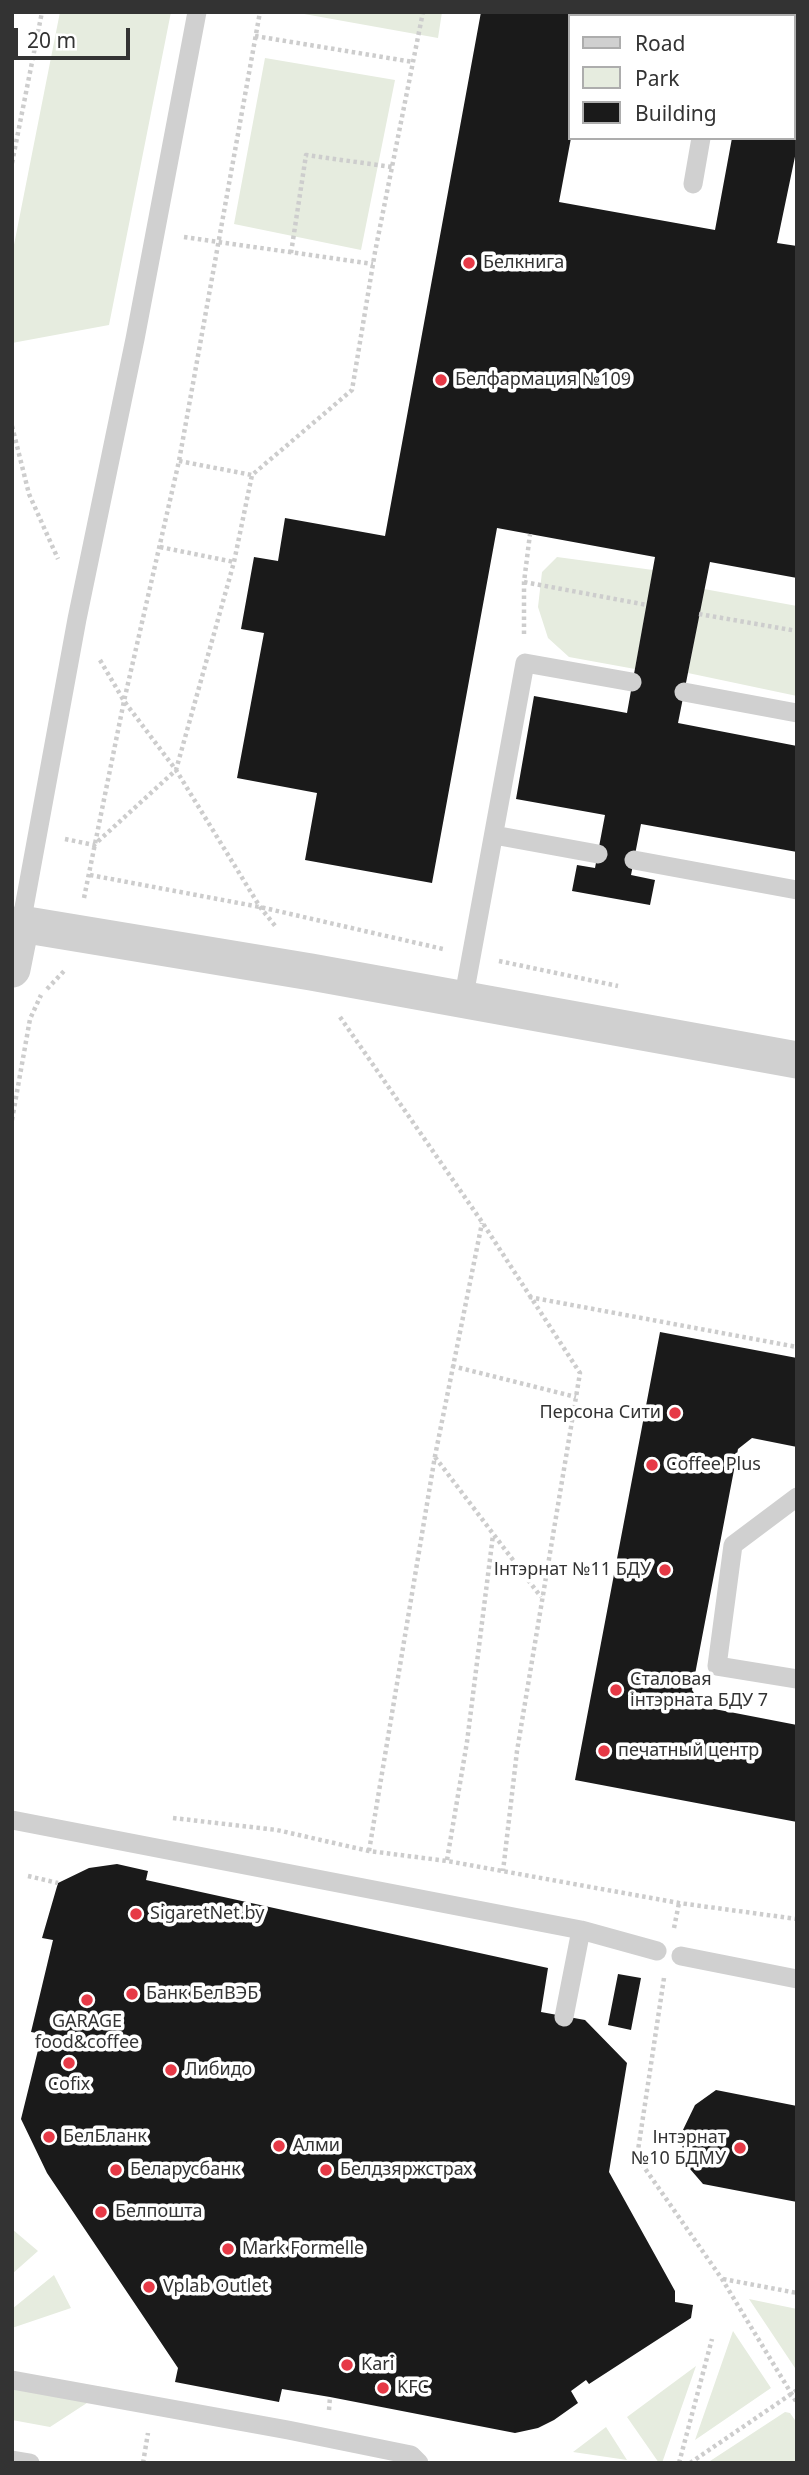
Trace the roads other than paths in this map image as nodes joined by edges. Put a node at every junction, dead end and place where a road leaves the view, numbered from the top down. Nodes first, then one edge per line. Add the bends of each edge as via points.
1 (197, 12) edge
2 (701, 140) edge
3 (692, 184) dead end
4 (632, 682) dead end
5 (684, 692) dead end
6 (797, 713) edge
7 (494, 835) junction
8 (598, 854) dead end
9 (634, 860) dead end
10 (797, 890) edge
11 (21, 924) junction
12 (12, 969) edge
13 (463, 1000) junction
14 (797, 1060) edge
15 (797, 1497) edge
16 (797, 1679) edge
17 (12, 1820) edge
18 (582, 1930) junction
19 (797, 1979) edge
20 (564, 2017) dead end
21 (12, 2380) edge
22 (12, 2460) edge
23 (30, 2463) edge
24 (419, 2463) edge

1 - 11 lane
2 - 3 lane
4 - 7 lane via 525,663
5 - 6 lane
7 - 8 lane
7 - 13 lane
9 - 10 lane
11 - 12 street
11 - 13 street
13 - 14 street
15 - 16 lane via 733,1545 717,1667
17 - 18 lane
18 - 19 lane via 669,1954
18 - 20 lane
21 - 24 lane via 411,2455
22 - 23 lane

